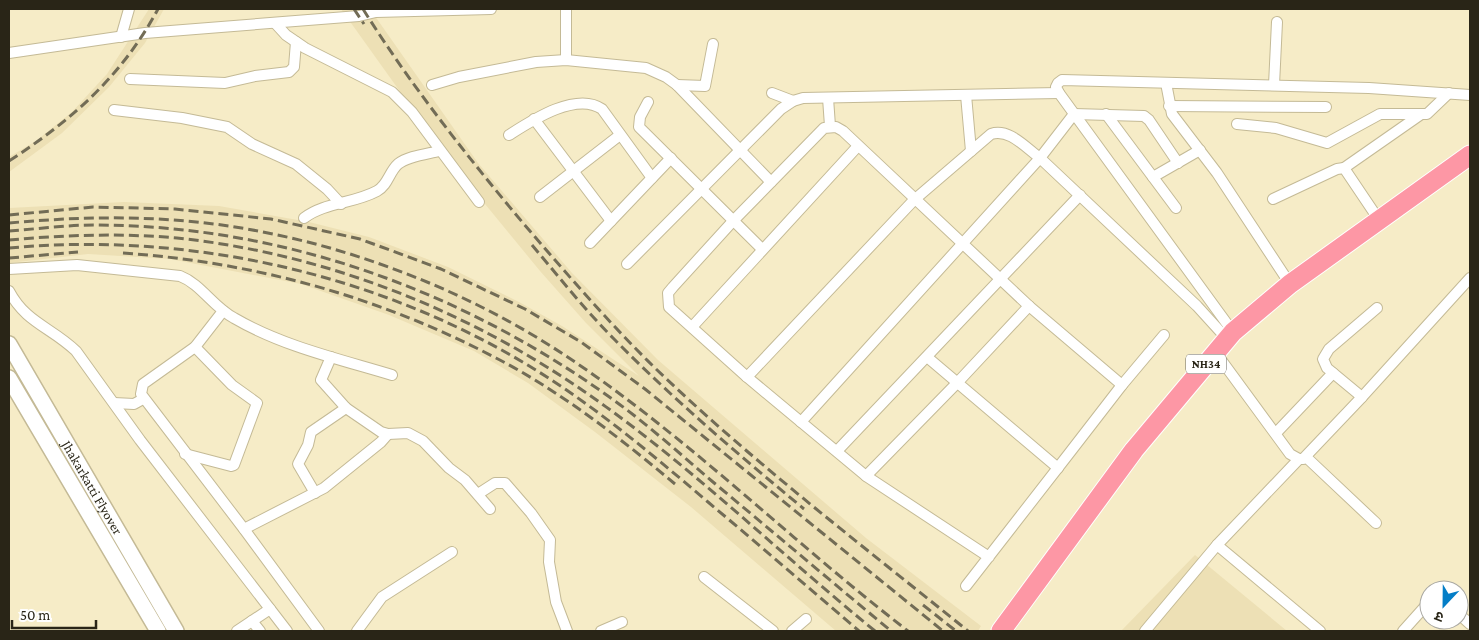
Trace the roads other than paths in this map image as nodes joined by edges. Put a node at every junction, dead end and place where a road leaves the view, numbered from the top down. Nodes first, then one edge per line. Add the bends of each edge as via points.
1 (129, 9) edge
2 (484, 9) edge
3 (491, 9) edge
4 (566, 9) edge
5 (1277, 22) dead end
6 (275, 23) junction
7 (121, 37) junction
8 (296, 42) junction
9 (713, 44) dead end
10 (9, 53) edge
11 (566, 60) junction
12 (130, 79) dead end
13 (1166, 83) junction
14 (677, 85) junction
15 (1274, 85) junction
16 (432, 86) dead end
17 (772, 93) dead end
18 (1059, 93) junction
19 (1449, 93) junction
20 (966, 95) junction
21 (1470, 95) edge
22 (828, 98) junction
23 (793, 101) junction
24 (648, 102) dead end
25 (1169, 106) junction
26 (1326, 107) dead end
27 (114, 110) dead end
28 (1074, 114) junction
29 (1106, 114) junction
30 (1420, 115) junction
31 (534, 119) junction
32 (1238, 124) dead end
33 (830, 126) junction
34 (509, 135) dead end
35 (620, 135) junction
36 (858, 146) junction
37 (439, 150) junction
38 (1200, 150) junction
39 (971, 151) junction
40 (740, 152) junction
41 (1470, 155) edge
42 (671, 158) junction
43 (1040, 158) junction
44 (1178, 164) junction
45 (1344, 168) junction
46 (573, 172) junction
47 (652, 178) junction
48 (1153, 178) junction
49 (771, 182) junction
50 (702, 190) junction
51 (1080, 195) junction
52 (540, 197) dead end
53 (1273, 199) dead end
54 (914, 200) junction
55 (479, 202) dead end
56 (341, 204) junction
57 (1176, 208) dead end
58 (304, 218) dead end
59 (1379, 220) junction
60 (612, 221) junction
61 (733, 221) junction
62 (590, 243) dead end
63 (962, 244) junction
64 (762, 249) junction
65 (627, 264) dead end
66 (9, 269) edge
67 (1001, 280) junction
68 (1468, 283) edge
69 (1290, 284) junction
70 (9, 291) edge
71 (1029, 306) junction
72 (1377, 308) dead end
73 (222, 311) junction
74 (692, 327) junction
75 (1164, 335) dead end
76 (1225, 341) junction
77 (9, 344) edge
78 (195, 348) junction
79 (332, 357) junction
80 (927, 357) junction
81 (1333, 373) junction
82 (392, 376) dead end
83 (747, 377) junction
84 (9, 378) edge
85 (958, 382) junction
86 (1122, 385) junction
87 (1362, 397) junction
88 (143, 399) junction
89 (114, 403) junction
90 (346, 408) junction
91 (801, 422) junction
92 (1276, 433) junction
93 (388, 434) junction
94 (837, 450) junction
95 (185, 454) junction
96 (1302, 458) junction
97 (1058, 468) junction
98 (866, 476) junction
99 (315, 493) junction
100 (478, 494) junction
101 (490, 509) dead end
102 (1376, 523) dead end
103 (244, 529) junction
104 (1217, 545) junction
105 (452, 552) dead end
106 (989, 557) junction
107 (704, 577) dead end
108 (966, 586) dead end
109 (270, 609) junction
110 (1419, 613) edge
111 (806, 619) dead end
112 (252, 621) junction
113 (622, 622) dead end
114 (158, 631) edge
115 (176, 631) edge
116 (237, 631) edge
117 (260, 631) edge
118 (287, 631) edge
119 (319, 631) edge
120 (357, 631) edge
121 (567, 631) edge
122 (601, 631) edge
123 (773, 631) edge
124 (792, 631) edge
125 (1001, 631) edge
126 (1145, 631) edge
127 (1320, 631) edge
128 (1403, 631) edge

1 - 7 street
2 - 3 street
2 - 6 street via 376,12
4 - 11 street
5 - 15 street
6 - 7 street
6 - 8 street
7 - 10 street
8 - 12 street via 294,67 289,72 225,82
8 - 37 street via 392,92 412,112
9 - 14 street via 705,86
11 - 14 street via 646,68
11 - 16 street via 536,62 468,75
13 - 15 street
13 - 18 street via 1062,80 1056,87
13 - 25 street
14 - 40 street
15 - 19 street
17 - 23 street
18 - 20 street
18 - 28 street
19 - 21 street
19 - 30 street via 1432,111
20 - 22 street
20 - 39 street
22 - 23 street
22 - 33 street
23 - 40 street via 781,109
24 - 42 street via 640,117 639,128
25 - 26 street
25 - 38 street
27 - 56 street via 227,127 252,144 296,164
28 - 29 street
28 - 43 street
28 - 76 street
29 - 44 street via 1144,116
29 - 48 street
30 - 32 street via 1380,114 1328,143 1276,128
30 - 45 street
31 - 34 street
31 - 35 street via 579,103 590,103 602,109
31 - 46 street
33 - 36 street via 843,131
33 - 49 street via 824,128
35 - 46 street
35 - 47 street
36 - 54 street
36 - 64 street
37 - 55 street
37 - 56 street via 400,162 382,188
38 - 44 street
38 - 69 street
39 - 43 street via 998,131 1006,132
39 - 54 street
40 - 49 street
40 - 50 street
41 - 59 highway, NH34
42 - 47 street
42 - 50 street
43 - 51 street
43 - 63 street
44 - 48 street
45 - 53 street
45 - 59 street
46 - 52 street
46 - 60 street
47 - 60 street
48 - 57 street
49 - 61 street
50 - 61 street
50 - 65 street
51 - 67 street
51 - 76 street via 1198,306
54 - 63 street
54 - 83 street
56 - 58 street via 319,208
59 - 69 highway, NH34
60 - 62 street
61 - 64 street
61 - 74 street via 668,293 668,306
63 - 67 street
63 - 91 street
64 - 74 street
66 - 73 street via 77,265 180,276 196,285
67 - 71 street
67 - 80 street
68 - 87 street
69 - 76 highway, NH34
70 - 89 street via 22,312 76,351
71 - 85 street
71 - 86 street
72 - 81 street via 1325,354 1324,364
73 - 78 street
73 - 79 street via 289,343
74 - 83 street
75 - 86 street
76 - 92 street
76 - 125 highway, NH34 via 1134,450
77 - 115 main road, Jhakarkatti Flyover
78 - 88 street via 143,384 140,394
78 - 95 street via 232,385 257,403 234,465
79 - 82 street
79 - 90 street via 322,376 322,384
80 - 85 street
80 - 94 street
81 - 87 street
81 - 92 street
83 - 91 street
84 - 114 main road, Jhakarkatti Flyover
85 - 97 street
85 - 98 street
86 - 97 street
87 - 96 street
88 - 89 street via 134,404
88 - 95 street
89 - 109 street
90 - 93 street
90 - 99 street via 311,432 308,445 298,461
91 - 94 street
92 - 96 street via 1290,454
93 - 99 street
93 - 100 street via 408,433 418,437
94 - 98 street
95 - 103 street
96 - 102 street
96 - 104 street
97 - 106 street
98 - 106 street
99 - 103 street
100 - 101 street
100 - 121 street via 495,482 505,483 550,540 556,602
103 - 119 street
104 - 126 street
104 - 127 street
105 - 120 street via 382,597
106 - 108 street
107 - 123 street
109 - 112 street
109 - 118 street
110 - 128 street
111 - 124 street
112 - 116 street
112 - 117 street
113 - 122 street

